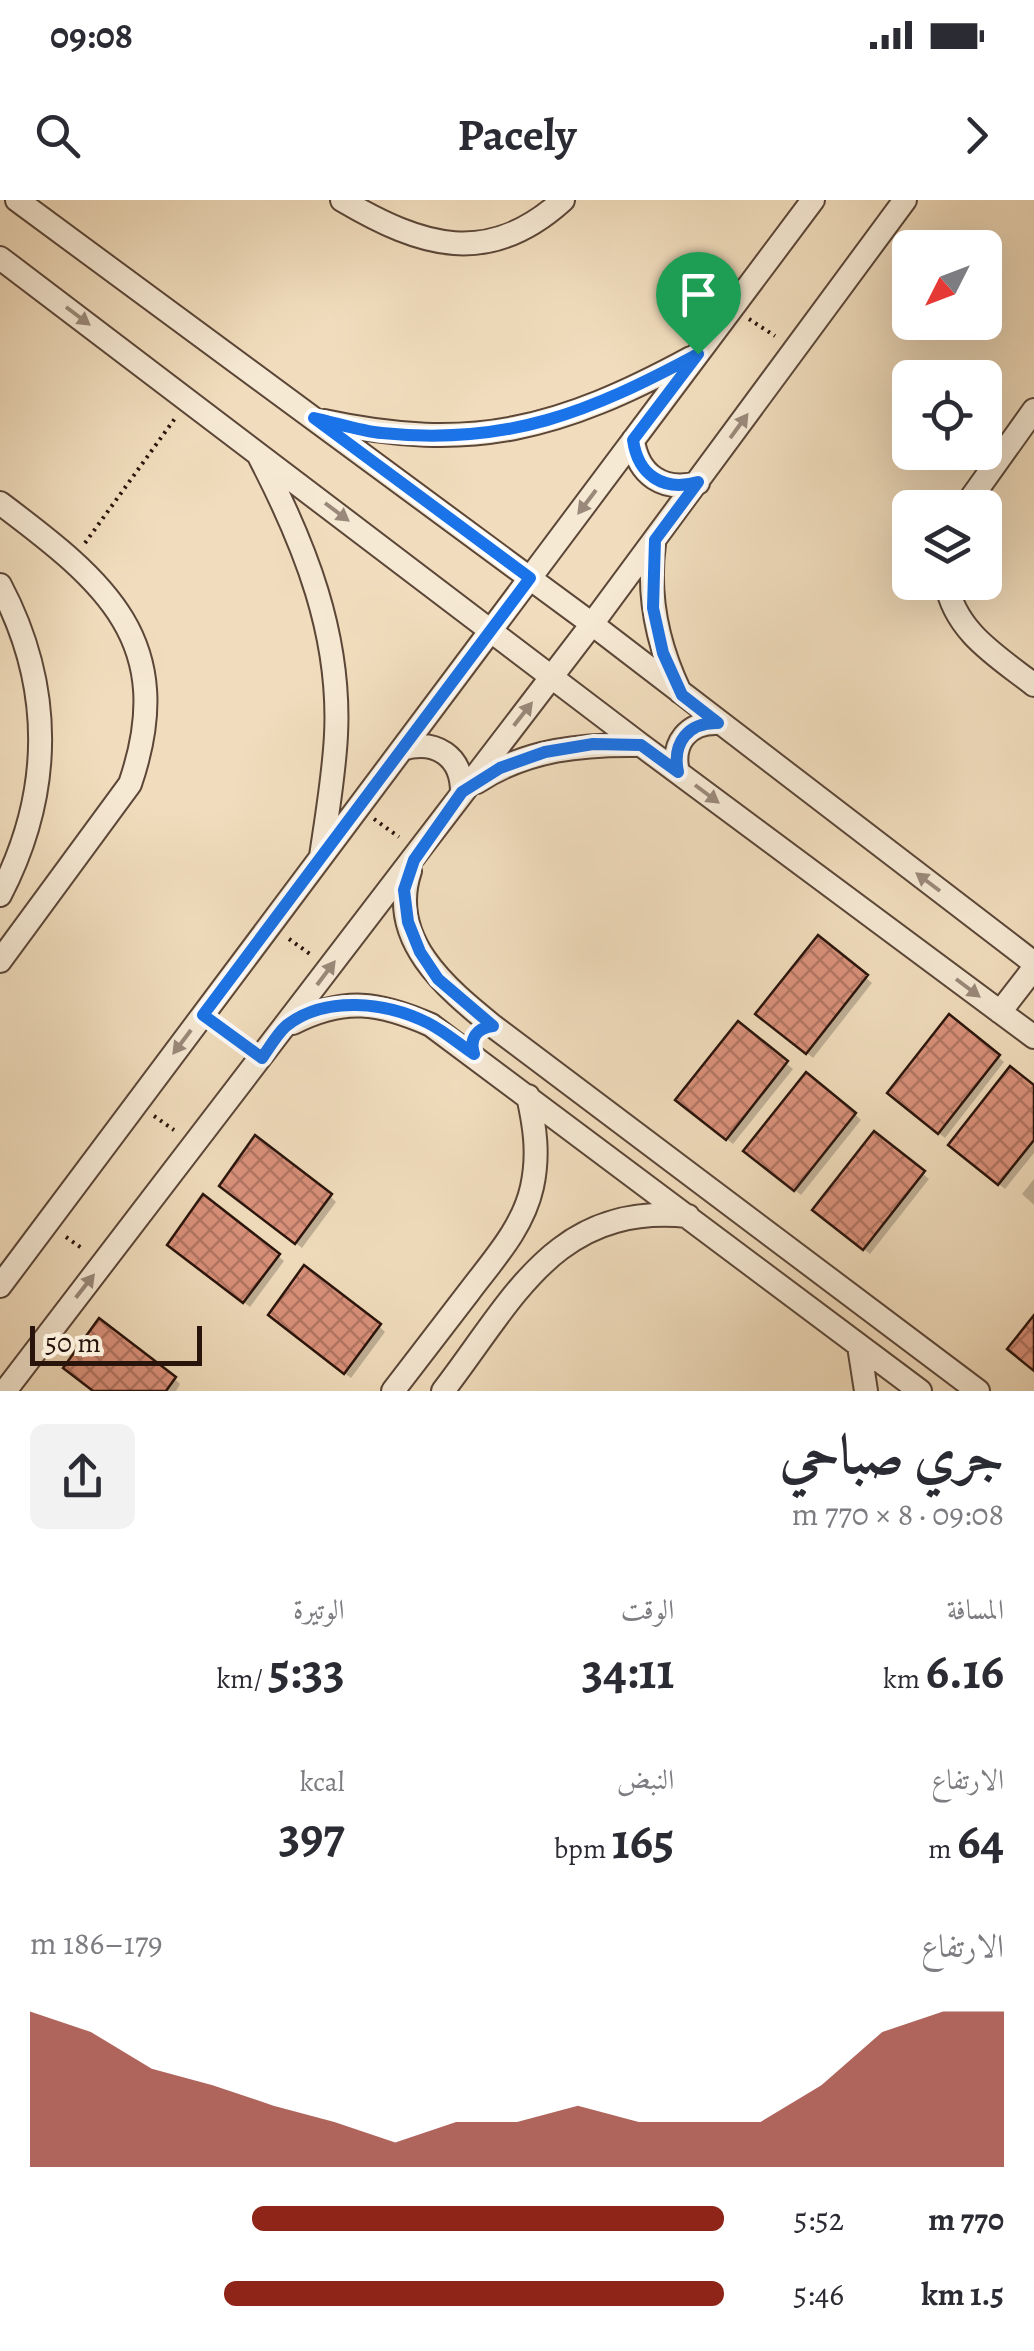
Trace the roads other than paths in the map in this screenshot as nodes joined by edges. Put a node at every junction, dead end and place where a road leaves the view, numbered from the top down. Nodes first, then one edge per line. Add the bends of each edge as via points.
1 (17, 200) edge
2 (342, 200) edge
3 (563, 200) edge
4 (813, 200) edge
5 (905, 200) edge
6 (0, 258) edge
7 (698, 354) junction
8 (1034, 410) edge
9 (314, 418) junction
10 (633, 440) junction
11 (256, 450) junction
12 (698, 482) junction
13 (977, 490) edge
14 (0, 503) edge
15 (655, 540) junction
16 (530, 578) junction
17 (0, 584) edge
18 (951, 600) edge
19 (592, 624) junction
20 (491, 630) junction
21 (553, 676) junction
22 (1034, 685) edge
23 (682, 695) junction
24 (718, 723) junction
25 (641, 745) junction
26 (402, 749) junction
27 (678, 772) junction
28 (462, 792) junction
29 (416, 856) junction
30 (321, 857) junction
31 (0, 895) edge
32 (0, 960) edge
33 (1034, 965) edge
34 (1000, 1012) junction
35 (493, 1026) junction
36 (285, 1027) junction
37 (1034, 1038) edge
38 (474, 1054) junction
39 (528, 1096) junction
40 (688, 1216) junction
41 (504, 1247) junction
42 (534, 1272) junction
43 (0, 1286) edge
44 (859, 1346) junction
45 (5, 1383) edge
46 (394, 1391) edge
47 (444, 1391) edge
48 (866, 1391) edge
49 (920, 1391) edge
50 (978, 1391) edge

1 - 9 street
2 - 3 street via 405,232 473,245 508,237
4 - 7 street
12 -> 5 street
6 -> 11 street
7 - 9 street via 576,414 512,430 379,433
7 - 10 street
8 - 13 street
9 - 16 street
10 - 12 street via 635,455 654,479 668,486
10 -> 16 street
11 -> 20 street
11 - 30 street via 304,551 326,622 336,733
12 - 15 street
14 - 32 street via 73,559 120,612 136,644 145,697 141,750 130,784
15 - 19 street
15 - 23 street via 653,608
16 - 19 street
16 - 20 street
17 - 31 street via 26,646 41,734 32,818
18 - 22 street via 970,634
19 - 21 street
19 - 23 street
20 - 21 street
20 - 26 street
21 - 25 street
28 -> 21 street
23 - 24 street
24 - 27 street via 687,732 676,750
33 -> 24 street
25 - 27 street
25 - 28 street via 545,752 500,768
26 - 28 street via 428,745 450,756
26 - 30 street
27 -> 34 street
28 - 29 street
29 - 35 street via 404,890 420,952 438,979
36 -> 29 street
30 -> 43 street
33 - 34 street
34 - 37 street
35 - 38 street via 475,1034
35 - 50 street
36 - 38 street via 321,1008 356,1004 405,1013
45 -> 36 street
38 - 39 street
39 - 40 street
39 - 41 street via 536,1159 526,1205
40 - 42 street via 654,1212 604,1223 558,1248
40 - 44 street
41 - 42 street via 520,1251
41 - 46 street
42 - 47 street
44 - 48 street
44 - 49 street

